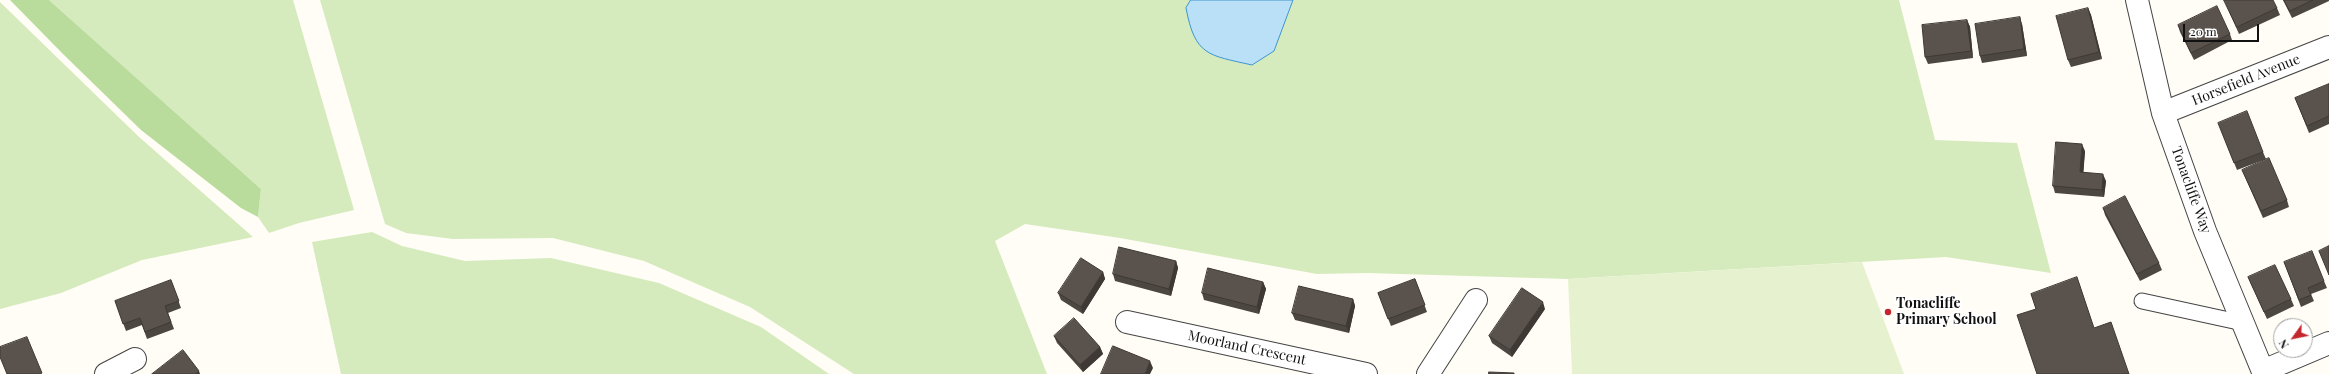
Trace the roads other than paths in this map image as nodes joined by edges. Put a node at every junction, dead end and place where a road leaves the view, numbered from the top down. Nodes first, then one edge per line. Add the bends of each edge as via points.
1 (2137, 0) edge
2 (2329, 47) edge
3 (2163, 113) junction
4 (1476, 300) dead end
5 (2142, 301) dead end
6 (1127, 322) dead end
7 (2243, 323) junction
8 (2329, 343) edge
9 (135, 359) dead end
10 (2264, 372) edge
11 (106, 374) edge
12 (1366, 374) edge
13 (1428, 374) edge

1 - 3 street, Tonacliffe Way
2 - 3 street, Horsefield Avenue
3 - 7 street, Tonacliffe Way via 2205,231
4 - 13 street
5 - 7 lane
6 - 12 street, Moorland Crescent
7 - 10 street, Tonacliffe Way
8 - 10 street
9 - 11 street

